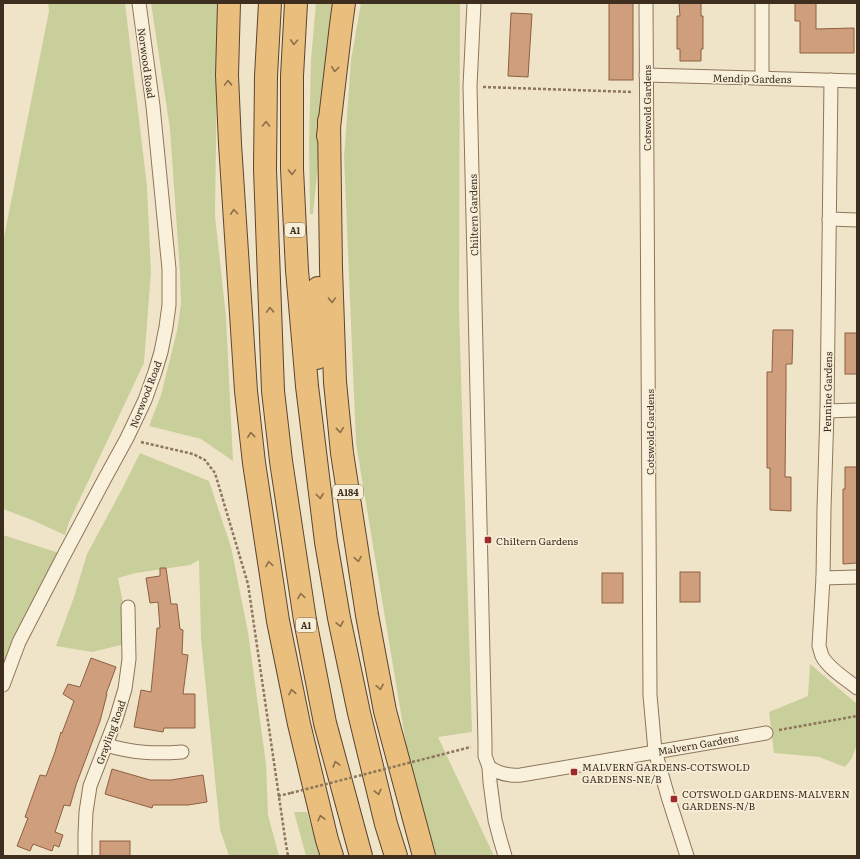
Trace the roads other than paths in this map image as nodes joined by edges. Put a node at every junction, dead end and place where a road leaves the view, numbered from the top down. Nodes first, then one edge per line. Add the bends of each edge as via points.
1 (139, 3) edge
2 (230, 3) edge
3 (270, 3) edge
4 (296, 3) edge
5 (344, 3) edge
6 (474, 3) edge
7 (646, 3) edge
8 (762, 3) edge
9 (646, 75) junction
10 (762, 78) junction
11 (831, 80) junction
12 (857, 81) edge
13 (329, 121) junction
14 (829, 220) junction
15 (857, 220) edge
16 (237, 251) junction
17 (273, 391) junction
18 (857, 410) edge
19 (827, 411) junction
20 (316, 457) junction
21 (857, 577) edge
22 (823, 578) junction
23 (128, 607) dead end
24 (3, 685) edge
25 (857, 688) edge
26 (766, 733) road end
27 (106, 745) junction
28 (655, 751) junction
29 (182, 752) dead end
30 (489, 767) junction
31 (85, 856) edge
32 (332, 856) edge
33 (361, 856) edge
34 (396, 856) edge
35 (424, 856) edge
36 (506, 856) edge
37 (687, 856) edge

1 - 24 street, Norwood Road via 153,106 169,269 166,327 161,352 145,400 19,642
16 -> 2 highway, A1 via 227,75
17 -> 3 highway, A1 via 265,169
4 -> 20 highway, A1 via 292,76 292,169 297,270
5 -> 13 highway, A1
6 - 30 street, Chiltern Gardens via 470,86 485,743
7 - 9 street, Cotswold Gardens
8 - 10 street
9 - 10 street, Mendip Gardens
9 - 28 street, Cotswold Gardens via 650,695
10 - 11 street, Mendip Gardens
11 - 12 street, Mendip Gardens
11 - 14 street, Pennine Gardens
13 - 20 highway, A1 via 318,268
13 -> 35 highway, A184 via 335,382 342,453 385,711
14 - 15 street
14 - 19 street, Pennine Gardens
16 - 17 highway, A1
32 -> 16 highway via 298,724 278,621 246,391
33 -> 17 highway, A1 via 325,723 305,620 280,461
18 - 19 street
19 - 22 street, Pennine Gardens
20 -> 34 highway, A1 via 326,542 339,618 363,728
21 - 22 street
22 - 25 street, Pennine Gardens via 819,646 825,661
23 - 27 street, Grayling Road via 129,659 125,689
26 - 28 street, Malvern Gardens
27 - 29 street via 139,752
27 - 31 street, Grayling Road via 90,786 84,836
28 - 30 street, Malvern Gardens via 511,776
28 - 37 street, Cotswold Gardens
30 - 36 street, Chiltern Gardens via 495,820

